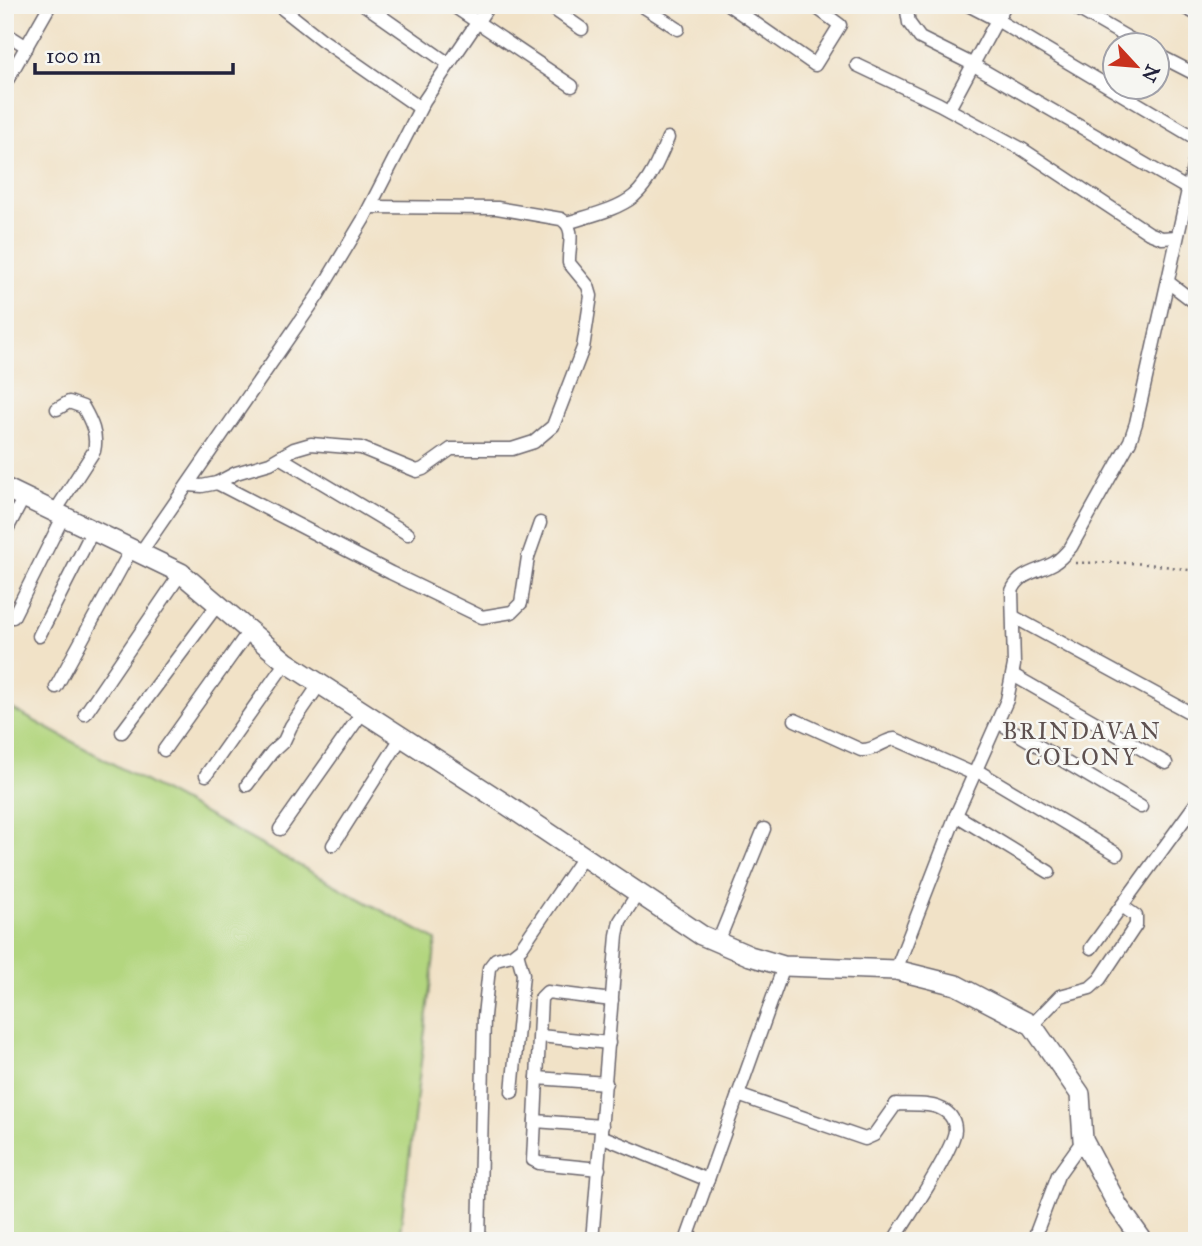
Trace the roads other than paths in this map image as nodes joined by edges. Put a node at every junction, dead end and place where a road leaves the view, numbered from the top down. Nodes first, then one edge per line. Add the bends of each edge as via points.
1 (50, 5) edge
2 (278, 5) edge
3 (365, 5) edge
4 (452, 5) edge
5 (489, 5) edge
6 (548, 5) edge
7 (641, 5) edge
8 (729, 5) edge
9 (813, 5) edge
10 (906, 5) edge
11 (968, 5) edge
12 (1005, 5) edge
13 (1071, 5) edge
14 (1180, 5) edge
15 (1197, 14) edge
16 (997, 20) junction
17 (477, 22) junction
18 (582, 29) dead end
19 (678, 29) dead end
20 (1118, 32) edge
21 (5, 33) edge
22 (27, 47) junction
23 (1170, 61) edge
24 (449, 64) junction
25 (972, 64) junction
26 (857, 65) dead end
27 (1197, 75) edge
28 (5, 84) edge
29 (572, 86) dead end
30 (421, 108) junction
31 (949, 109) junction
32 (668, 138) dead end
33 (1197, 139) edge
34 (1197, 150) edge
35 (1188, 189) junction
36 (370, 207) junction
37 (567, 223) junction
38 (1177, 237) junction
39 (1168, 282) junction
40 (1197, 304) edge
41 (57, 409) dead end
42 (281, 458) junction
43 (217, 483) junction
44 (187, 485) junction
45 (5, 488) edge
46 (24, 497) junction
47 (58, 515) junction
48 (540, 523) dead end
49 (93, 530) junction
50 (5, 533) edge
51 (408, 534) dead end
52 (137, 550) junction
53 (181, 573) junction
54 (218, 604) junction
55 (13, 617) dead end
56 (1014, 617) junction
57 (249, 631) junction
58 (39, 636) dead end
59 (286, 662) junction
60 (1013, 675) junction
61 (319, 685) junction
62 (56, 687) dead end
63 (1187, 711) dead end
64 (362, 713) junction
65 (85, 714) dead end
66 (795, 720) dead end
67 (998, 722) junction
68 (122, 732) dead end
69 (401, 738) junction
70 (164, 750) dead end
71 (1166, 763) dead end
72 (975, 772) junction
73 (206, 775) dead end
74 (247, 785) dead end
75 (1197, 802) edge
76 (1141, 807) dead end
77 (956, 816) junction
78 (280, 829) dead end
79 (764, 829) dead end
80 (333, 845) dead end
81 (1116, 853) dead end
82 (583, 858) junction
83 (1049, 872) dead end
84 (638, 893) junction
85 (1122, 906) junction
86 (718, 943) junction
87 (1091, 948) dead end
88 (517, 952) junction
89 (784, 966) junction
90 (896, 970) junction
91 (612, 1000) junction
92 (1032, 1025) junction
93 (540, 1036) junction
94 (609, 1042) junction
95 (537, 1078) junction
96 (606, 1083) junction
97 (512, 1092) dead end
98 (738, 1095) junction
99 (535, 1121) junction
100 (602, 1131) junction
101 (1083, 1140) junction
102 (599, 1169) junction
103 (708, 1180) junction
104 (479, 1241) edge
105 (592, 1241) edge
106 (686, 1241) edge
107 (894, 1241) edge
108 (1033, 1241) edge
109 (1143, 1241) edge

1 - 22 street
2 - 30 street
3 - 24 street
4 - 17 street
5 - 17 street
6 - 18 street
7 - 19 street
8 - 9 street via 816,65 839,25
10 - 25 street via 909,23 920,38
11 - 16 street
12 - 16 street
13 - 20 street
14 - 15 street
16 - 25 street
16 - 33 street
17 - 24 street
17 - 29 street
21 - 22 street
22 - 28 street
23 - 27 street
24 - 30 street
25 - 31 street
25 - 35 street
26 - 31 street
30 - 36 street
31 - 38 street via 1022,149 1156,237
32 - 37 street via 637,193
34 - 35 street
35 - 38 street
36 - 37 street via 497,208
36 - 44 street via 318,295
37 - 42 street via 571,232 569,263 592,296 583,348 557,417 546,433 512,449 451,449 417,471 361,448 323,443 304,445
38 - 39 street
39 - 40 street
39 - 56 street via 1130,440 1070,547 1054,563 1016,583 1012,591
41 - 47 street via 69,402 83,407 96,443
42 - 43 street
42 - 51 street
43 - 44 street
43 - 48 street via 482,617 512,612 522,603 528,557
44 - 52 street
45 - 46 highway
46 - 47 highway
46 - 50 street
47 - 49 highway
47 - 55 street
49 - 52 highway
49 - 58 street
52 - 53 highway
52 - 62 street
53 - 54 highway
53 - 65 street
54 - 57 highway
54 - 68 street
56 - 60 street
56 - 63 street
57 - 59 highway
57 - 70 street
59 - 61 highway
59 - 73 street
60 - 67 street
60 - 71 street
61 - 64 highway
61 - 74 street via 284,741
64 - 69 highway
64 - 78 street
66 - 72 street via 861,750 895,739
67 - 72 street
67 - 76 street
69 - 80 street
69 - 82 highway
72 - 77 street
72 - 81 street
75 - 85 street
77 - 83 street
77 - 90 street
79 - 86 street
82 - 84 highway
82 - 88 street
84 - 86 highway
84 - 91 street via 620,921
85 - 87 street
85 - 92 street via 1136,916 1136,925 1100,978 1090,988 1060,996
86 - 89 highway
88 - 97 street via 523,974
88 - 104 street via 496,959 489,968
89 - 90 highway
89 - 98 street
90 - 92 highway via 956,985
91 - 93 street via 547,992 541,998
91 - 94 street
92 - 101 highway via 1080,1094
93 - 94 street
93 - 95 street
94 - 96 street
95 - 96 street
95 - 99 street
96 - 100 street
98 - 103 street
98 - 107 street via 865,1139 874,1135 896,1104 936,1106 947,1112 955,1128 953,1138
99 - 100 street
99 - 102 street via 534,1162
100 - 102 street
100 - 103 street
101 - 108 street via 1058,1175
101 - 109 highway via 1118,1206
102 - 105 street
103 - 106 street

